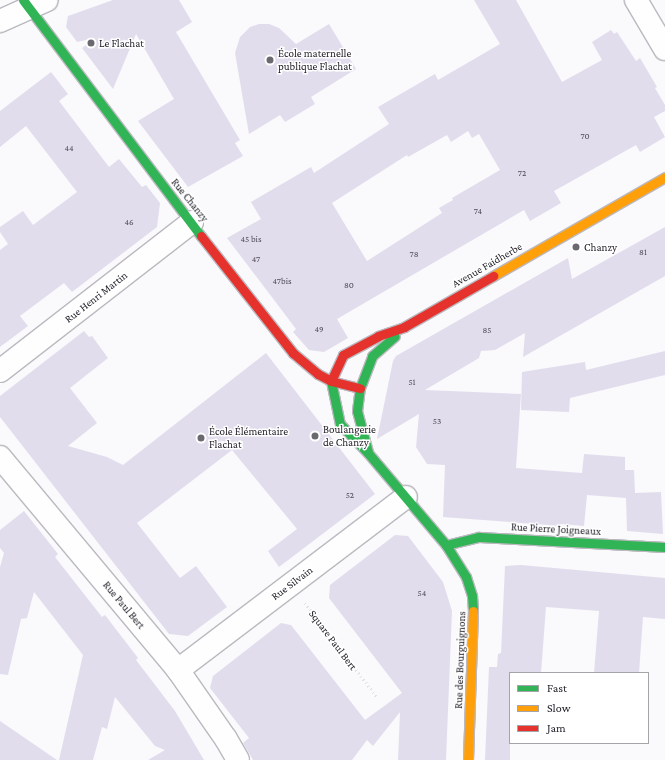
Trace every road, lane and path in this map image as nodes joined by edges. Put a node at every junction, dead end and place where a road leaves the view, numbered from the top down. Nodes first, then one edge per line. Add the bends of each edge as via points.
1 (636, 0) edge
2 (33, 3) edge
3 (0, 21) edge
4 (665, 49) edge
5 (665, 177) edge
6 (192, 222) junction
7 (404, 327) junction
8 (0, 371) edge
9 (331, 381) junction
10 (360, 388) junction
11 (368, 453) junction
12 (0, 457) edge
13 (406, 497) junction
14 (446, 545) junction
15 (665, 547) edge
16 (290, 584) junction
17 (178, 670) junction
18 (377, 696) dead end
19 (238, 760) edge
20 (468, 760) edge

1 - 4 street
2 - 3 street
2 - 6 main road, Rue Chanzy via 161,184
5 - 7 main road, Avenue Faidherbe
6 - 8 street, Rue Henri Martin
6 - 9 main road, Rue Chanzy via 293,353 318,374
7 - 9 main road, Avenue Faidherbe via 378,336 343,354
7 - 10 main road, Rue des Bourguignons via 372,356
9 - 10 main road, Rue Chanzy
9 - 11 main road, Rue des Bourguignons via 340,424
10 - 11 main road, Rue des Bourguignons via 357,411
11 - 13 main road, Rue des Bourguignons
12 - 17 street, Rue Paul Bert
13 - 14 main road, Rue des Bourguignons
13 - 16 street, Rue Silvain
14 - 15 main road, Rue Pierre Joigneaux via 479,537
14 - 20 main road, Rue des Bourguignons via 466,578 472,596 474,616
16 - 17 street, Rue Silvain
16 - 18 path, Square Paul Bert
17 - 19 street, Rue Paul Bert

